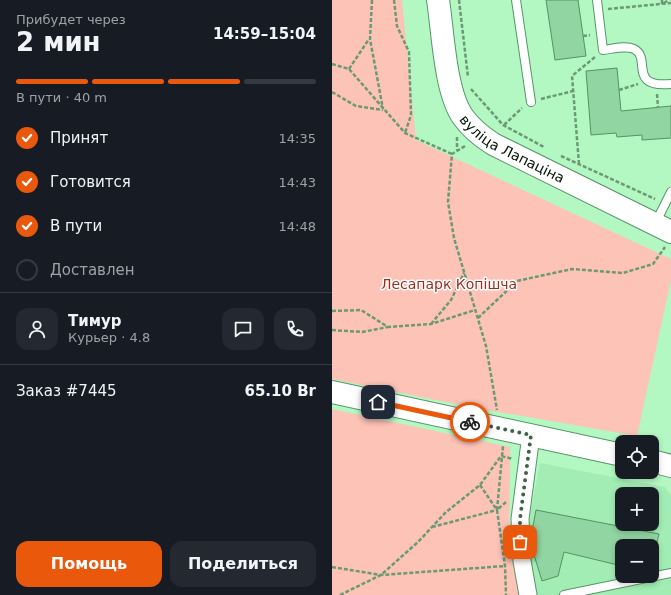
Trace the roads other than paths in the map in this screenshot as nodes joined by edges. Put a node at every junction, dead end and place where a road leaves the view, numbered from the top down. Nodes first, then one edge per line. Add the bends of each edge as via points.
1 (438, 0) edge
2 (516, 0) edge
3 (597, 0) edge
4 (671, 84) edge
5 (531, 102) dead end
6 (671, 192) edge
7 (664, 234) edge
8 (332, 392) edge
9 (531, 435) junction
10 (615, 453) edge
11 (659, 463) edge
12 (671, 466) edge
13 (671, 573) edge
14 (528, 595) edge
15 (564, 595) edge

1 - 7 main road, вуліца Лапаціна via 450,82 456,105 463,118 493,144
2 - 5 lane
3 - 4 lane via 603,50 635,50 640,55 642,71 648,81 656,85
6 - 7 lane
8 - 9 main road
9 - 10 main road
9 - 14 street via 520,519 520,542
11 - 12 main road
13 - 15 lane

